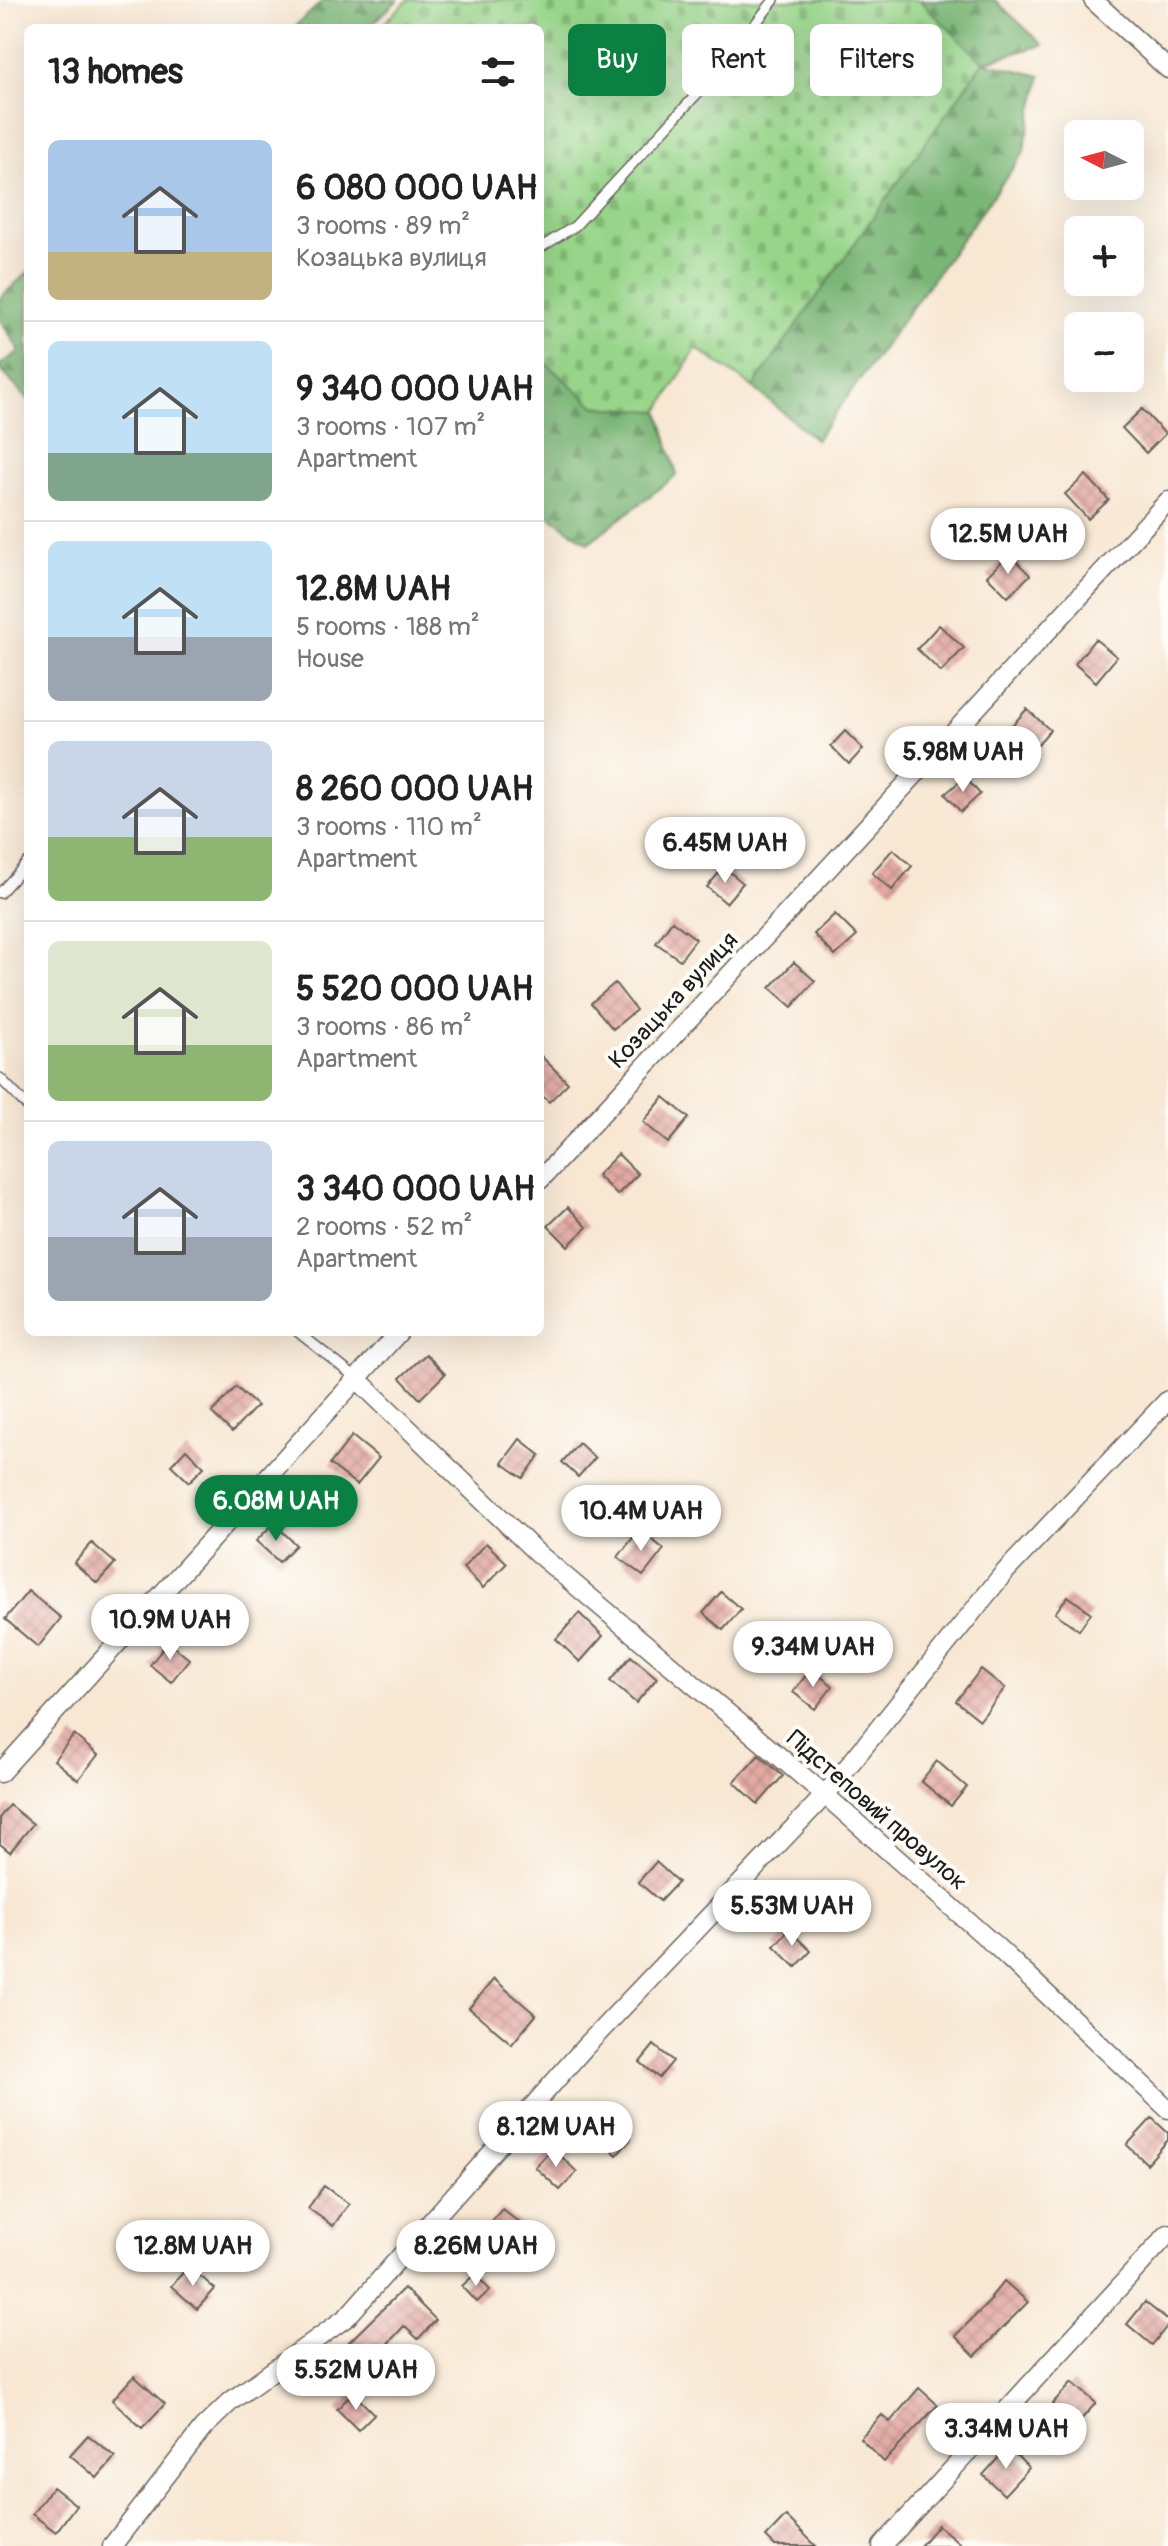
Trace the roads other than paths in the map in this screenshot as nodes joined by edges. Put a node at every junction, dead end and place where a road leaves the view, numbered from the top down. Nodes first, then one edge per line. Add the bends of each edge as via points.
1 (774, 0) edge
2 (1093, 0) edge
3 (1168, 69) edge
4 (544, 245) edge
5 (1168, 501) edge
6 (24, 866) edge
7 (0, 893) edge
8 (0, 1078) edge
9 (24, 1103) edge
10 (544, 1176) edge
11 (303, 1336) edge
12 (395, 1336) edge
13 (356, 1378) junction
14 (1168, 1400) edge
15 (0, 1773) edge
16 (825, 1795) junction
17 (1168, 2109) edge
18 (1168, 2234) edge
19 (112, 2546) edge
20 (882, 2546) edge

1 - 4 lane via 720,69 575,226
2 - 3 street
5 - 10 street, Козацька вулиця
6 - 7 lane
8 - 9 lane
11 - 13 lane, Підстеповий провулок
12 - 13 street
13 - 15 street
13 - 16 street, Підстеповий провулок via 536,1552
14 - 16 street via 1003,1574
16 - 17 street, Підстеповий провулок
16 - 19 street via 584,2048 347,2317 231,2401 203,2428
18 - 20 street

